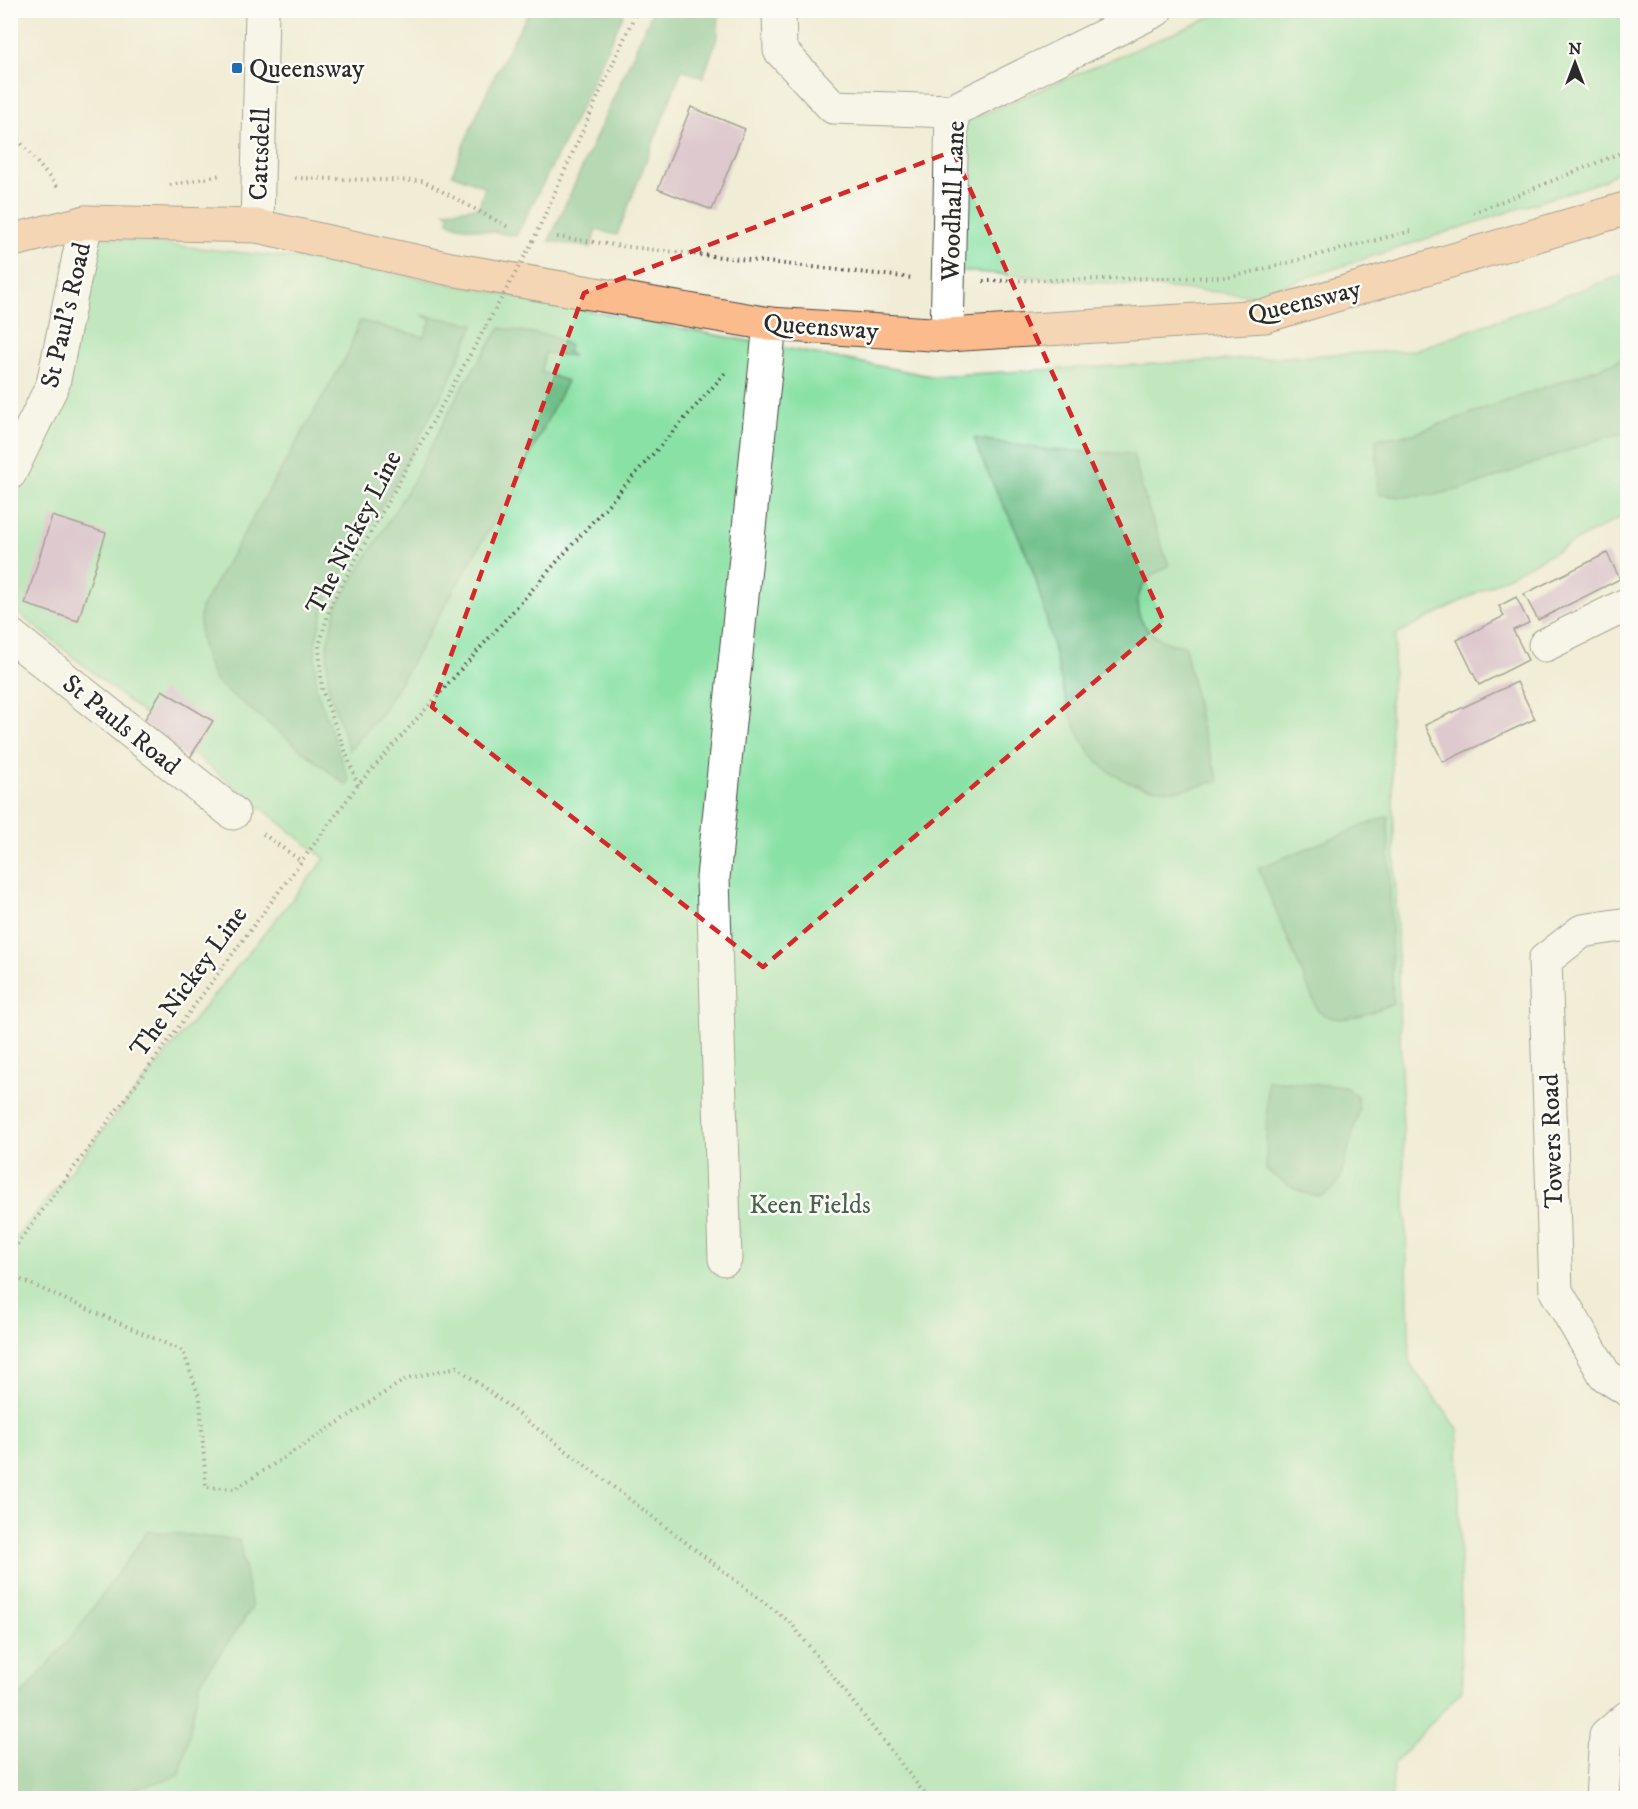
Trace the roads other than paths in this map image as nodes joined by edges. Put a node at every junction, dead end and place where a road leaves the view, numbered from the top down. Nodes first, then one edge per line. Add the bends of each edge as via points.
1 (262, 10) edge
2 (779, 10) edge
3 (1156, 10) edge
4 (952, 111) junction
5 (1628, 208) edge
6 (86, 222) junction
7 (257, 226) junction
8 (10, 241) edge
9 (770, 324) junction
10 (947, 335) junction
11 (10, 473) edge
12 (1628, 604) edge
13 (10, 635) edge
14 (1545, 645) dead end
15 (233, 813) road end
16 (1628, 924) edge
17 (725, 1259) dead end
18 (1628, 1390) edge
19 (1628, 1717) edge
20 (1602, 1798) edge

1 - 7 street, Cattsdell
2 - 4 street via 780,50 833,107
3 - 4 street, Woodhall Lane
4 - 10 street, Woodhall Lane
5 - 10 main road, Queensway via 1265,316
6 - 7 main road, Queensway
6 - 8 main road, Queensway
6 - 11 street, St Paul's Road via 53,384
7 - 9 main road, Queensway via 451,268
9 - 10 main road, Queensway
9 - 17 street via 713,878
12 - 14 street
13 - 15 street, St Pauls Road
16 - 18 street, Towers Road via 1582,931 1545,960 1556,1291 1605,1375
19 - 20 street via 1606,1736

